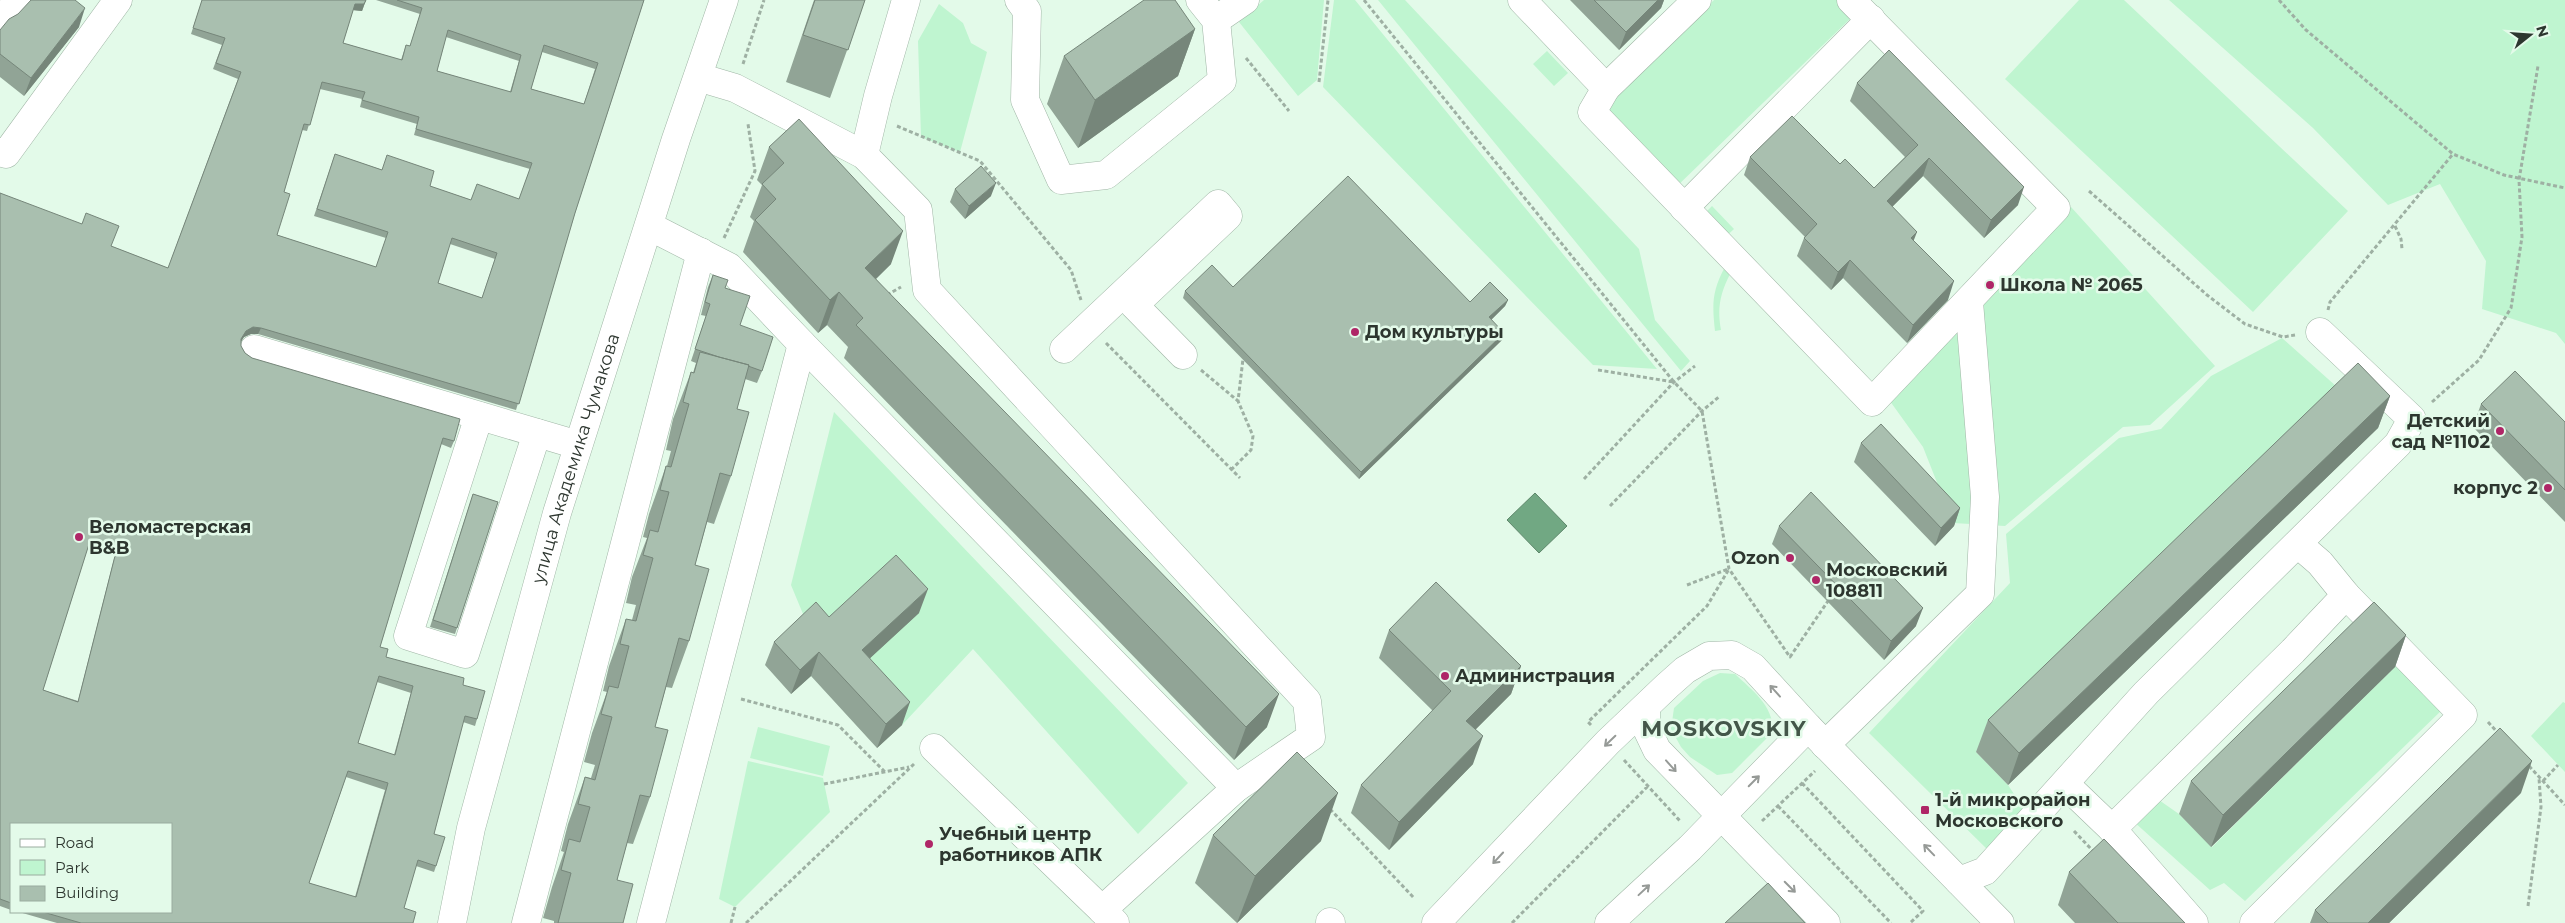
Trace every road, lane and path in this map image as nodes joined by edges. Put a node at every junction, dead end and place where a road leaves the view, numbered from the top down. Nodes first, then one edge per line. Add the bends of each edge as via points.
1 (19, 0) edge
2 (118, 0) edge
3 (724, 0) edge
4 (764, 0) edge
5 (906, 0) edge
6 (1019, 0) edge
7 (1245, 0) edge
8 (1328, 0) edge
9 (1364, 0) edge
10 (1522, 0) edge
11 (1697, 0) edge
12 (1852, 0) edge
13 (2279, 0) edge
14 (1208, 10) edge
15 (1871, 19) junction
16 (0, 22) edge
17 (1246, 57) dead end
18 (2538, 66) dead end
19 (698, 77) junction
20 (1319, 82) dead end
21 (735, 88) junction
22 (1606, 88) junction
23 (1289, 112) dead end
24 (874, 115) junction
25 (0, 152) edge
26 (2453, 154) junction
27 (864, 155) junction
28 (2520, 180) junction
29 (2565, 188) edge
30 (2090, 191) dead end
31 (1684, 208) junction
32 (649, 226) junction
33 (2395, 226) junction
34 (2402, 249) dead end
35 (708, 255) junction
36 (925, 274) junction
37 (880, 302) edge
38 (1969, 302) junction
39 (1089, 326) junction
40 (2320, 332) junction
41 (802, 344) junction
42 (254, 348) dead end
43 (1064, 350) dead end
44 (1183, 355) joint
45 (1243, 360) dead end
46 (1695, 366) dead end
47 (1598, 370) dead end
48 (1674, 382) junction
49 (1720, 396) dead end
50 (1238, 401) junction
51 (1702, 411) junction
52 (479, 416) junction
53 (2412, 419) junction
54 (537, 433) junction
55 (578, 445) junction
56 (1231, 470) junction
57 (1240, 478) dead end
58 (1584, 478) dead end
59 (1610, 506) dead end
60 (2298, 544) junction
61 (1729, 569) junction
62 (1686, 585) dead end
63 (2346, 595) junction
64 (1828, 602) dead end
65 (741, 700) dead end
66 (1646, 708) junction
67 (1608, 742) junction
68 (1822, 742) junction
69 (926, 755) joint
70 (2558, 765) dead end
71 (911, 767) junction
72 (885, 772) junction
73 (2538, 776) dead end
74 (2543, 782) dead end
75 (1802, 783) junction
76 (824, 784) dead end
77 (2065, 784) junction
78 (1648, 786) junction
79 (1236, 788) junction
80 (1327, 806) edge
81 (1778, 806) junction
82 (1720, 815) junction
83 (2067, 824) dead end
84 (2112, 829) junction
85 (1698, 840) junction
86 (1743, 840) junction
87 (2099, 858) edge
88 (1959, 881) junction
89 (1414, 898) dead end
90 (2528, 906) dead end
91 (735, 907) dead end
92 (1108, 916) edge
93 (452, 923) edge
94 (526, 923) edge
95 (651, 923) edge
96 (731, 923) edge
97 (746, 923) edge
98 (1436, 923) edge
99 (1512, 923) edge
100 (1608, 923) edge
101 (1826, 923) edge
102 (1891, 923) edge
103 (1911, 923) edge
104 (2000, 923) edge
105 (2194, 923) edge
106 (2254, 923) edge

1 - 16 street
2 - 25 street via 6,154
3 - 19 street, улица Академика Чумакова
4 - 21 path
5 - 24 street
6 - 14 street via 1027,11 1025,100 1061,180 1106,176 1222,81
7 - 14 street
8 - 20 path
9 - 48 path
10 - 22 street
11 - 22 street
12 - 15 street
13 - 26 path via 2306,30
15 - 31 street
15 - 38 street via 2056,208
17 - 23 path
18 - 28 path
19 - 21 street
19 - 32 street, улица Академика Чумакова
21 - 27 street
21 - 35 path via 745,108 756,171
22 - 31 street via 1592,112
24 - 27 street
24 - 39 path via 980,161 1071,270
26 - 28 path
26 - 33 path
27 - 36 street via 918,210
28 - 29 path
28 - 53 path via 2522,237 2511,308 2479,360
30 - 40 path via 2207,295 2245,324 2283,337
31 - 38 street via 1872,402
32 - 35 street
32 - 55 street, улица Академика Чумакова
33 - 34 path
33 - 40 path via 2330,302
35 - 41 street via 729,267
35 - 94 street
36 - 37 path via 886,295
36 - 79 street via 926,290 1307,701 1311,737
38 - 68 street via 1986,497 1980,594
39 - 43 street
39 - 44 street via 1218,204 1228,216 1134,305
39 - 56 path
40 - 53 street
41 - 79 street
41 - 95 street
42 - 52 street
44 - 50 path
45 - 50 path
46 - 48 path
47 - 48 path
48 - 51 path
48 - 58 path
49 - 51 path
50 - 56 path via 1253,436 1251,450
51 - 59 path
51 - 61 path
52 - 54 street
52 - 54 street via 408,636 465,654
53 - 60 street via 2398,444
54 - 55 street
55 - 93 street, улица Академика Чумакова via 471,828
56 - 57 path
60 - 63 street via 2320,563
60 - 77 street via 2146,693
61 - 62 path
61 - 64 path via 1790,657
61 - 67 path via 1707,606 1588,722
63 - 84 street via 2294,651
63 - 106 street via 2463,715
65 - 72 path via 838,725
66 -> 67 street
68 -> 66 street via 1753,667 1732,655 1709,656 1685,670
66 -> 82 street via 1646,727 1657,750
67 - 78 path
67 -> 98 street
68 - 75 path
82 -> 68 street
88 -> 68 street
69 - 71 path
69 - 92 street
70 - 74 path
71 - 72 path
71 - 97 path
72 - 76 path
73 - 90 path via 2541,807
75 - 81 path
75 - 103 path via 1923,911
77 - 84 street
77 - 88 street via 1985,870
78 - 85 path
78 - 99 path
79 - 92 street
80 - 89 path
81 - 86 path
81 - 102 path
82 - 85 street
82 - 86 street
83 - 87 path
84 - 105 street
100 -> 85 street
86 -> 101 street
88 - 104 street
91 - 96 path

